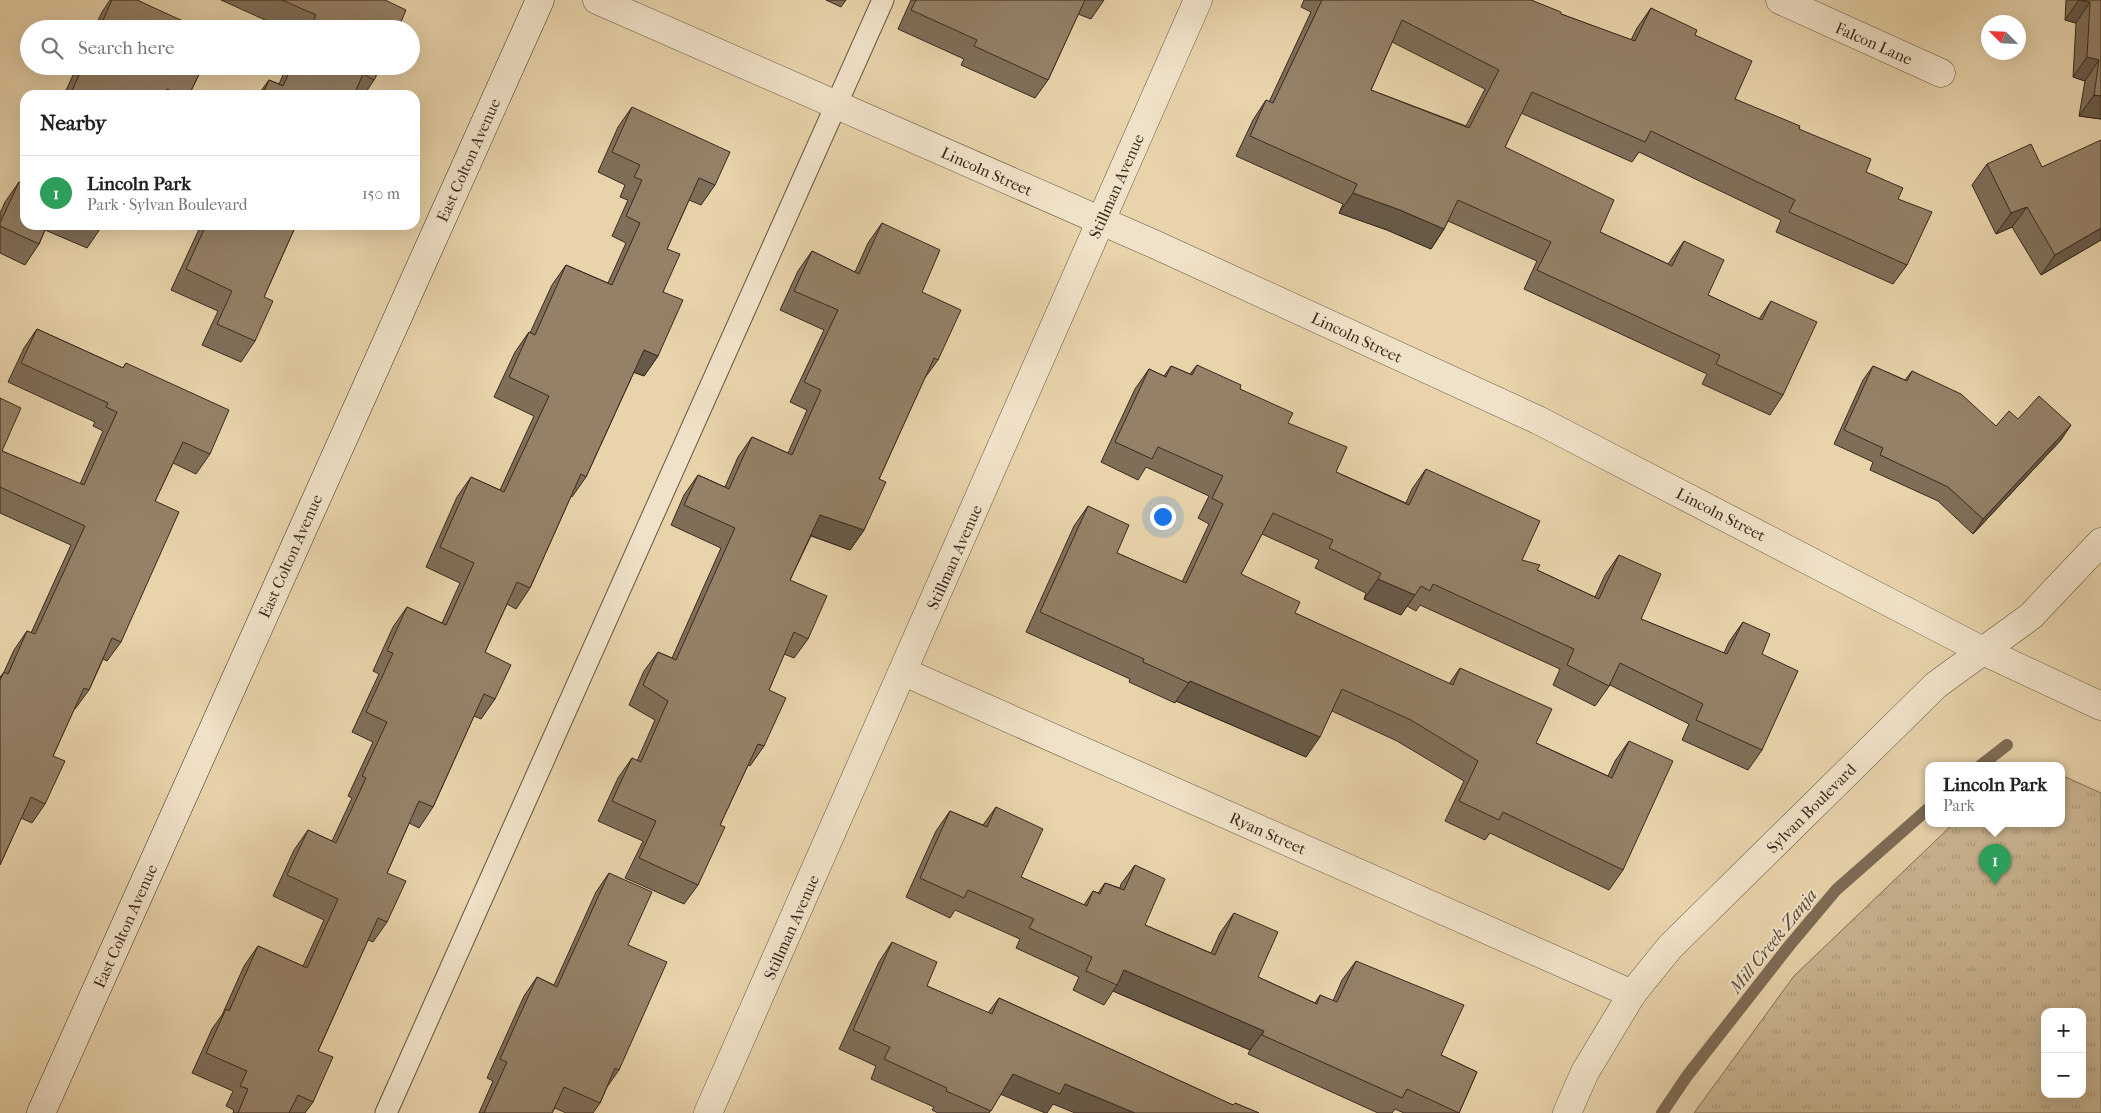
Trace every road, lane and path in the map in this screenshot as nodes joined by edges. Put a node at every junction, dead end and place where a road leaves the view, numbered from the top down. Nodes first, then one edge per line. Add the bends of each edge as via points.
1 (540, 0) edge
2 (597, 0) edge
3 (883, 0) edge
4 (1198, 0) edge
5 (1780, 0) edge
6 (1941, 73) dead end
7 (836, 106) junction
8 (1100, 220) junction
9 (2101, 542) edge
10 (1981, 650) junction
11 (904, 672) junction
12 (2101, 706) edge
13 (1632, 994) junction
14 (41, 1113) edge
15 (386, 1113) edge
16 (708, 1113) edge
17 (1567, 1113) edge

1 - 14 street, East Colton Avenue
2 - 7 street, Lincoln Street
3 - 7 lane
4 - 8 street, Stillman Avenue
5 - 6 street, Falcon Lane
7 - 8 street, Lincoln Street
7 - 15 lane
8 - 10 street, Lincoln Street via 1538,420
8 - 11 street, Stillman Avenue
9 - 10 street, Sylvan Boulevard via 2031,616
10 - 12 street, Lincoln Street
10 - 13 street, Sylvan Boulevard via 1936,685 1670,947
11 - 13 street, Ryan Street
11 - 16 street, Stillman Avenue
13 - 17 street, Sylvan Boulevard via 1585,1072

